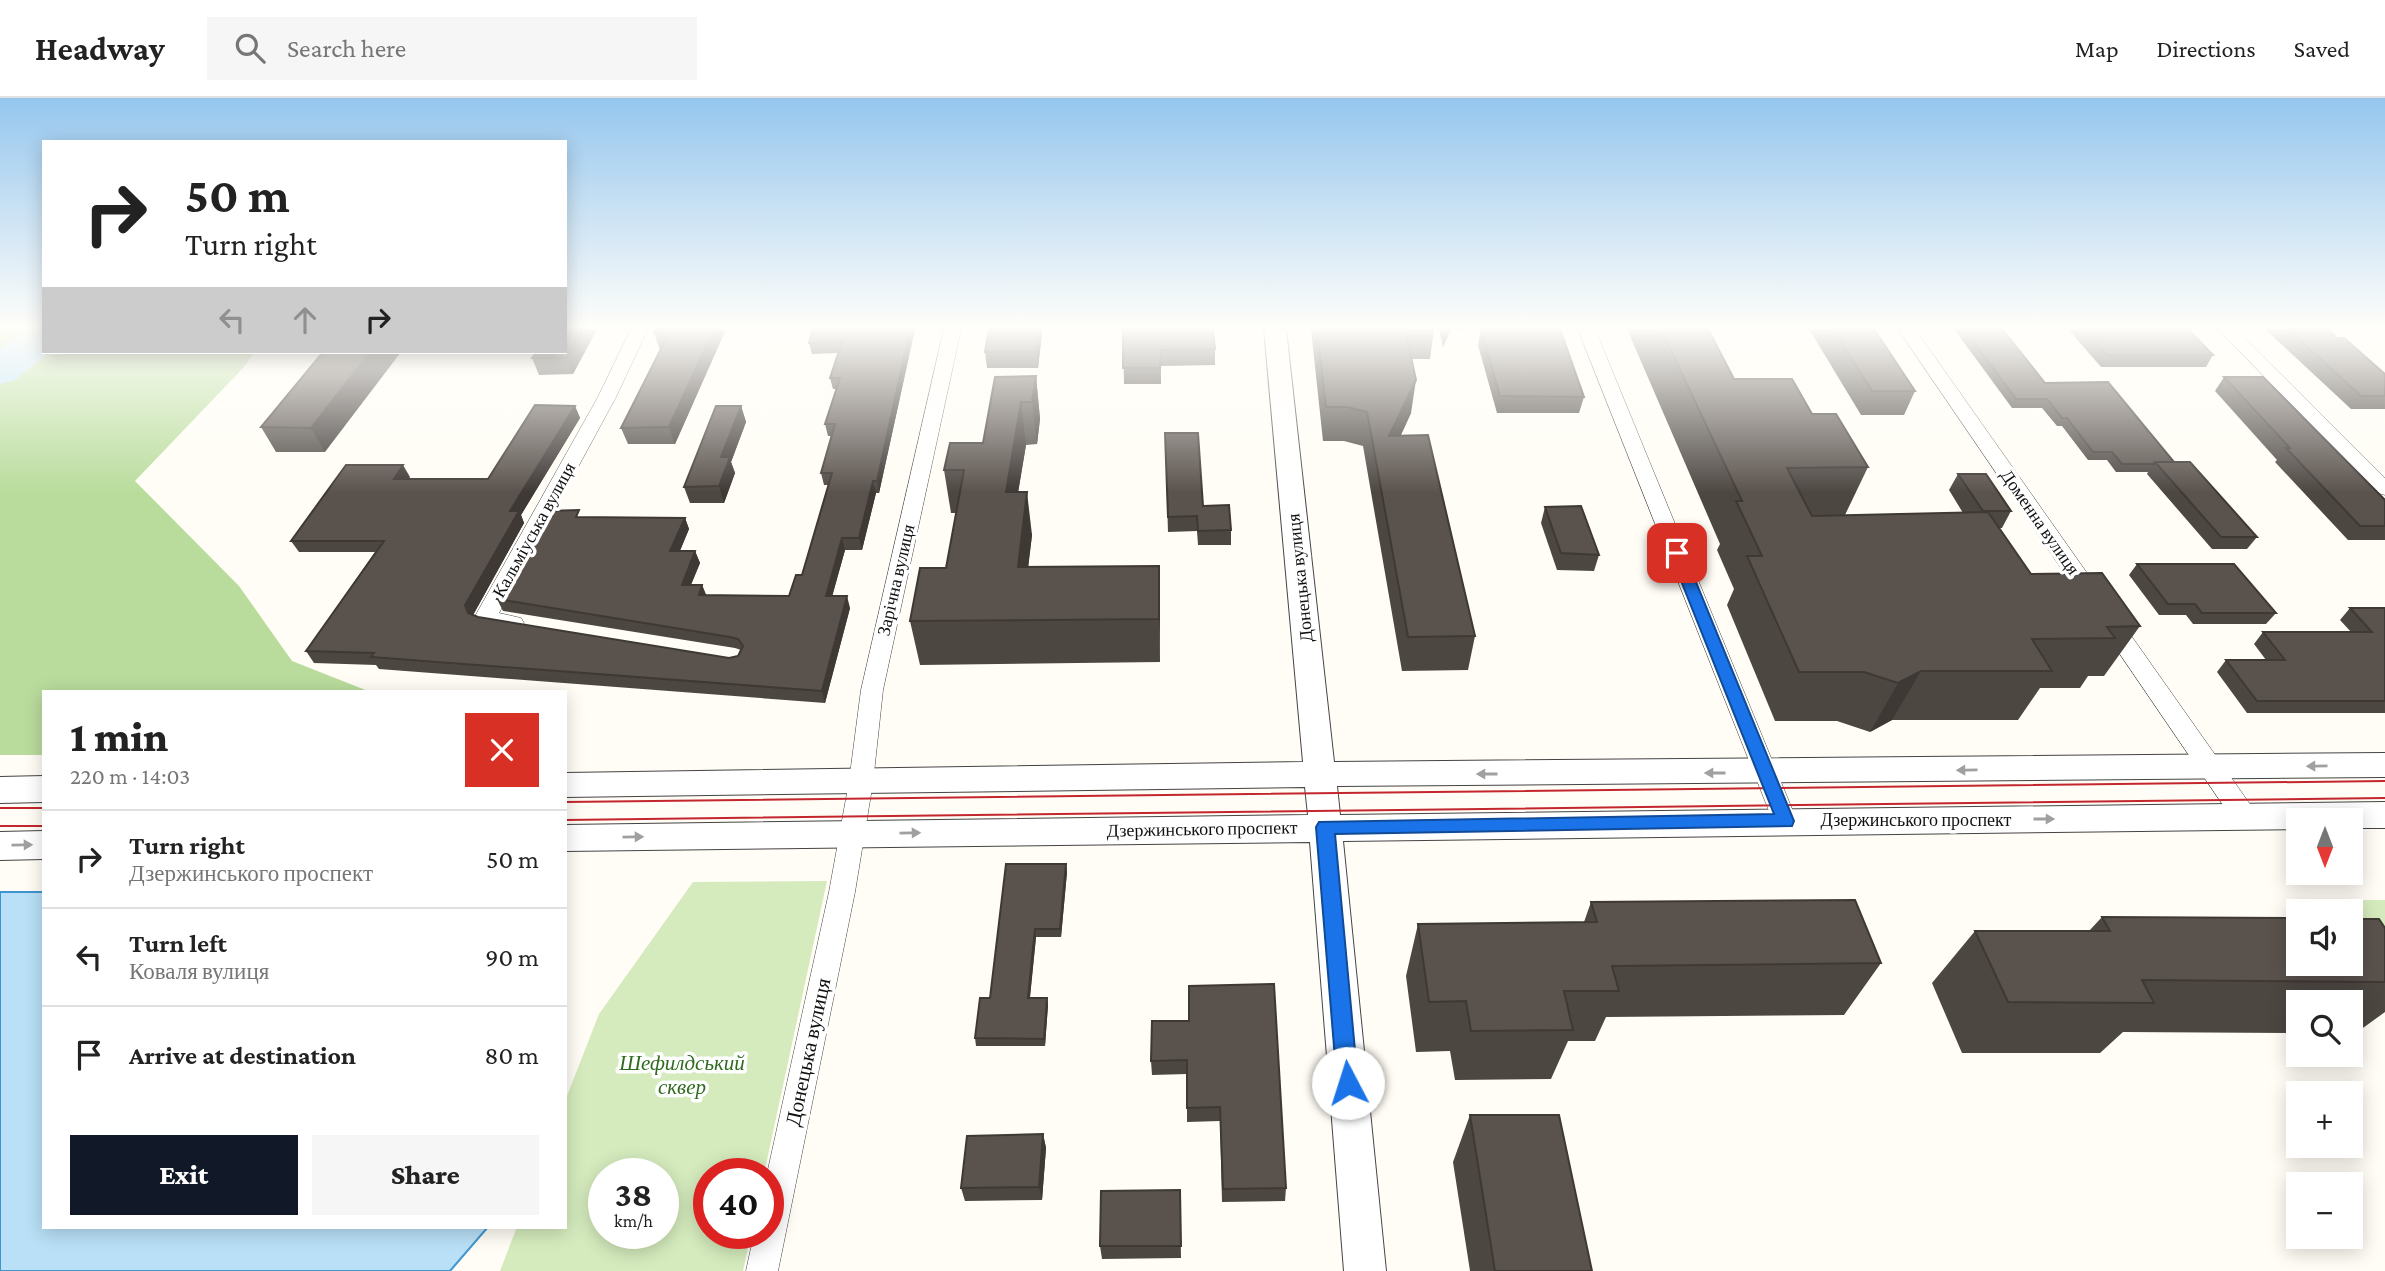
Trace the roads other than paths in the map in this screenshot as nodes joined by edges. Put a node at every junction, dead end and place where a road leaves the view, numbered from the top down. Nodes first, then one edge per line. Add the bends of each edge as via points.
1 (613, 384) edge
2 (941, 384) edge
3 (1281, 384) edge
4 (1608, 384) edge
5 (1944, 384) edge
6 (2280, 384) edge
7 (2385, 489) edge
8 (537, 627) edge
9 (2385, 765) edge
10 (2210, 768) junction
11 (1765, 773) junction
12 (1320, 775) junction
13 (861, 782) junction
14 (567, 785) edge
15 (42, 789) edge
16 (0, 790) edge
17 (2385, 815) edge
18 (2245, 817) junction
19 (1786, 821) junction
20 (1325, 827) junction
21 (851, 833) junction
22 (567, 838) edge
23 (42, 845) edge
24 (0, 846) edge
25 (762, 1271) edge
26 (1365, 1271) edge

1 - 8 street, Кальміуська вулиця via 485,618
2 - 13 street, Зарічна вулиця via 872,690
3 - 12 street, Донецька вулиця
4 - 11 street
5 - 10 street, Доменна вулиця
6 - 7 street
9 -> 10 street
10 -> 11 street
10 - 18 street, Доменна вулиця
11 -> 12 street
11 - 19 street
12 - 13 street
12 - 20 street, Донецька вулиця
13 - 14 street
13 - 21 street, Зарічна вулиця
15 - 16 street
17 - 18 street, Дзержинського проспект
19 -> 18 street, Дзержинського проспект
19 - 20 street, Дзержинського проспект
21 -> 20 street, Дзержинського проспект
20 - 26 street, Донецька вулиця
22 -> 21 street, Дзержинського проспект
21 - 25 street, Донецька вулиця
24 -> 23 street

